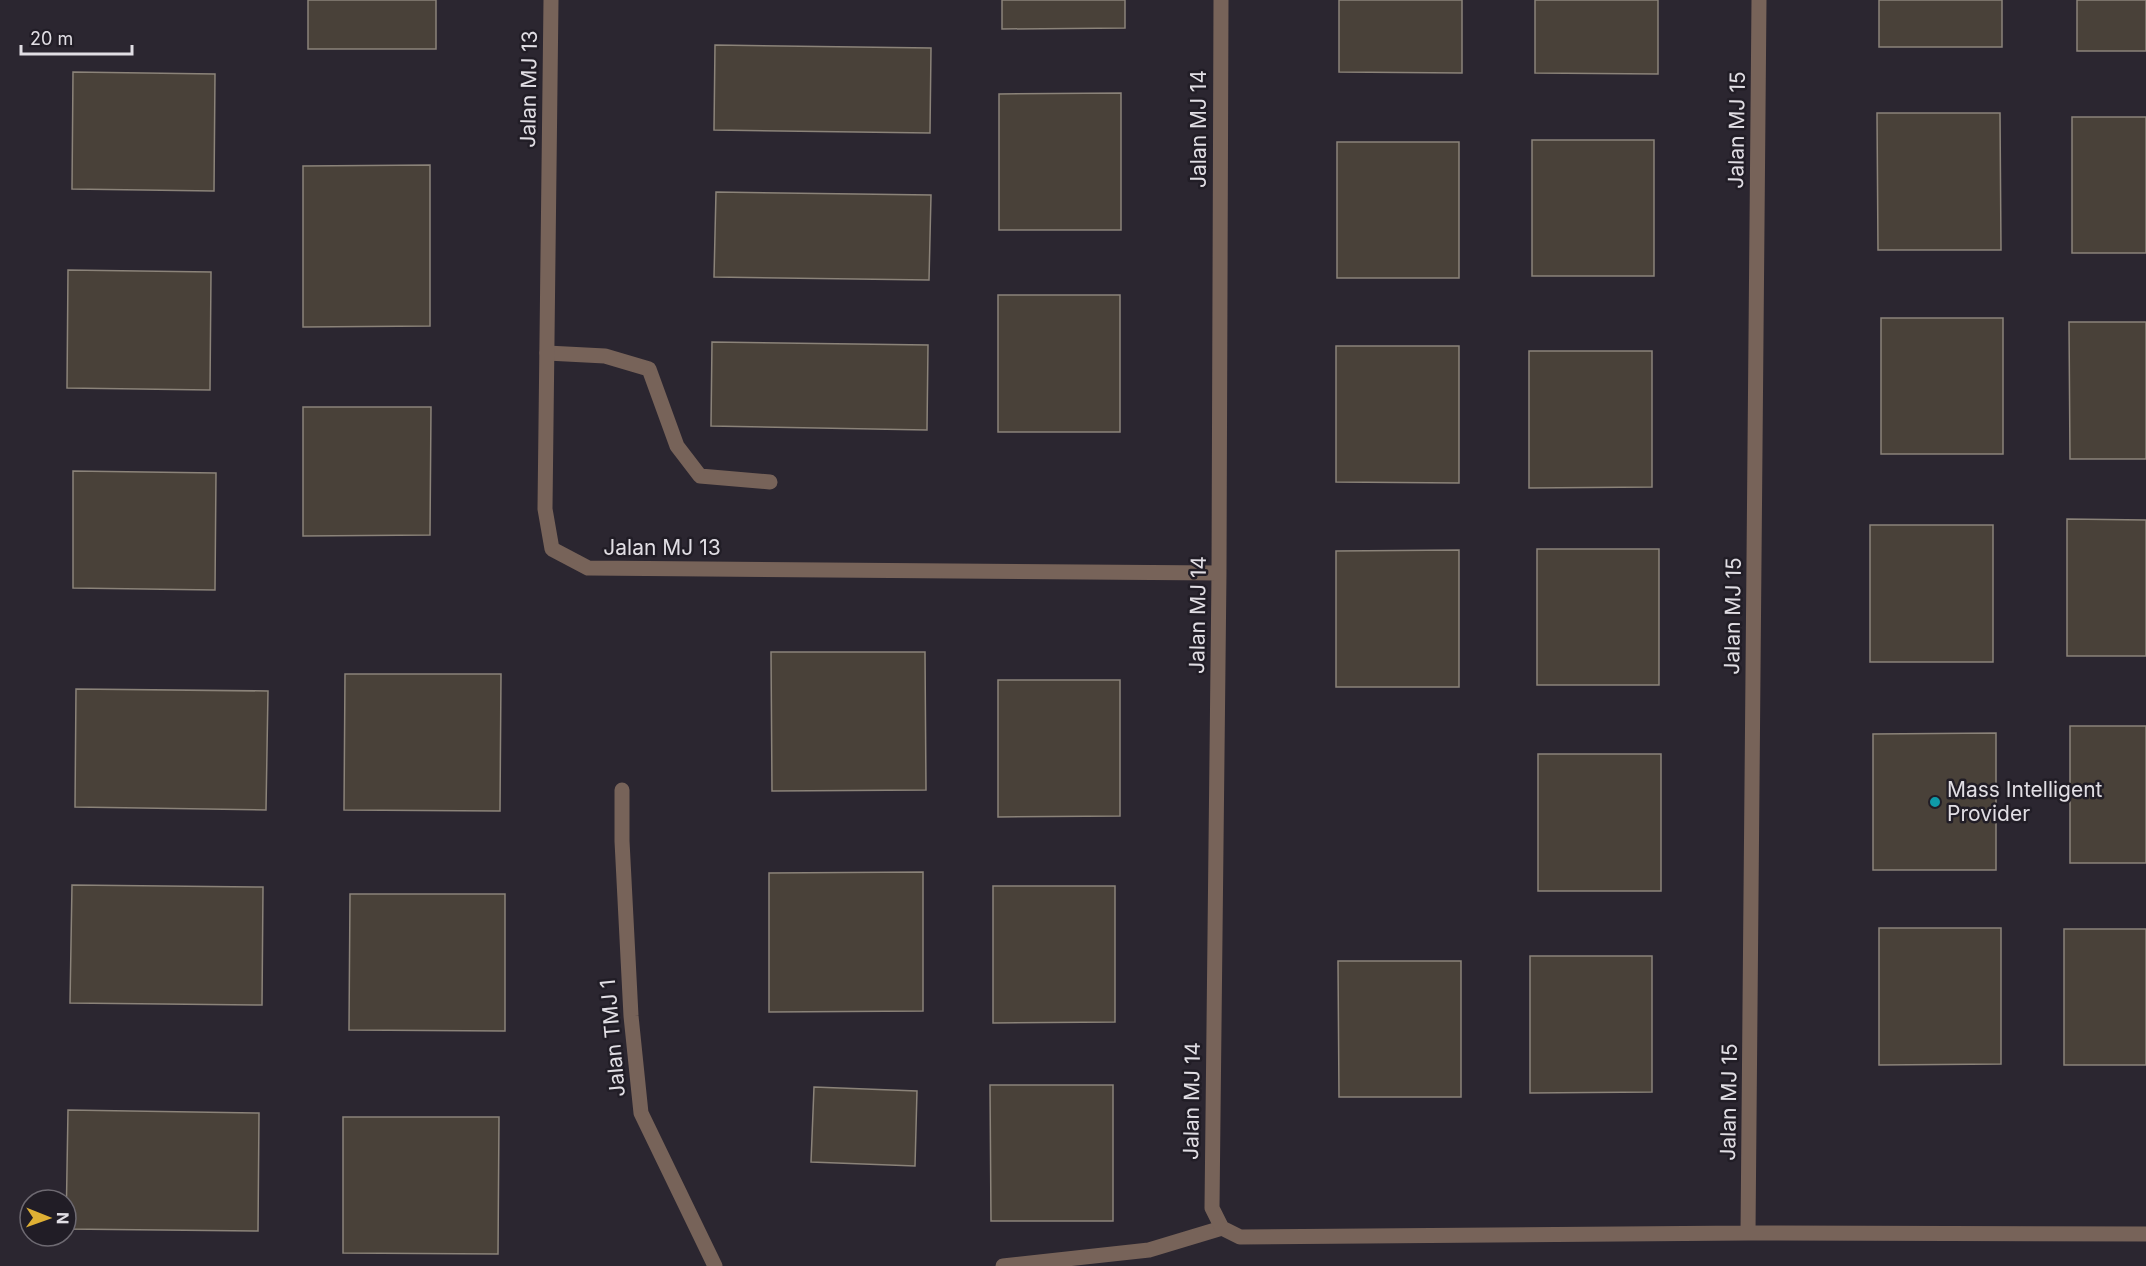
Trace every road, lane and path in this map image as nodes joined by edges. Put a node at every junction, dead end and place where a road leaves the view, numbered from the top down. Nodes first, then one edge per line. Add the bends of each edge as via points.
1 (551, 0) edge
2 (1221, 0) edge
3 (1759, 0) edge
4 (547, 353) junction
5 (770, 482) dead end
6 (1219, 573) junction
7 (622, 790) dead end
8 (1222, 1228) junction
9 (1748, 1233) junction
10 (2146, 1234) edge
11 (715, 1266) edge
12 (1003, 1266) edge

1 - 4 street, Jalan MJ 13
2 - 6 street, Jalan MJ 14
3 - 9 street, Jalan MJ 15
4 - 5 street via 605,356 649,369 677,446 700,476
4 - 6 street, Jalan MJ 13 via 545,510 550,539 552,549 588,568
6 - 8 street, Jalan MJ 14 via 1212,1208
7 - 11 street, Jalan TMJ 1 via 631,1016 641,1113
8 - 9 street via 1240,1237
8 - 12 street via 1149,1250
9 - 10 street

